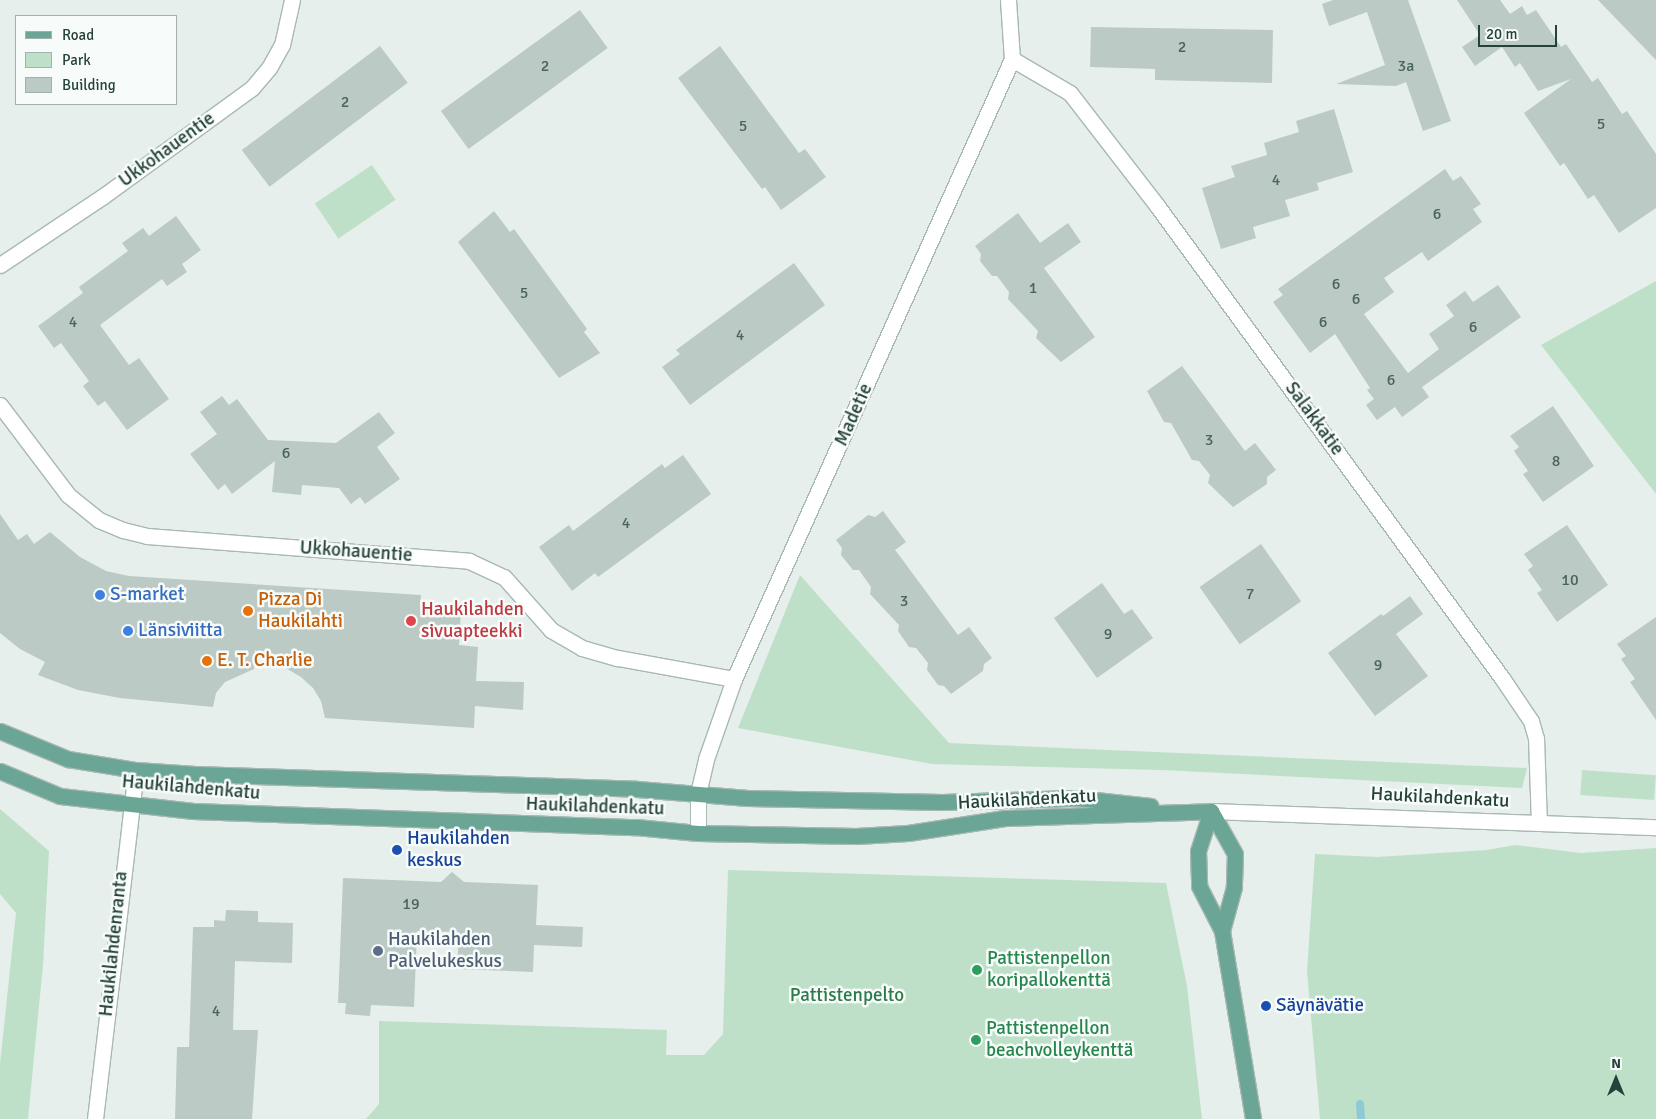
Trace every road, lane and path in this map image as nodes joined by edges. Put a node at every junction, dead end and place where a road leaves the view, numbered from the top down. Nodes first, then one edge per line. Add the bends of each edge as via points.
1 (292, 0) edge
2 (1008, 0) edge
3 (1012, 60) junction
4 (0, 265) edge
5 (0, 405) edge
6 (734, 679) junction
7 (0, 731) edge
8 (136, 770) junction
9 (0, 771) edge
10 (698, 794) junction
11 (132, 805) junction
12 (1192, 811) junction
13 (1211, 812) junction
14 (1539, 823) junction
15 (1656, 826) edge
16 (698, 833) junction
17 (1222, 931) junction
18 (95, 1119) edge
19 (1253, 1119) edge

1 - 4 street, Ukkohauentie via 282,45 252,88 102,197
2 - 3 street, Madetie
3 - 6 street, Madetie
3 - 14 street, Salakkatie via 1048,79 1076,101 1176,231 1502,678 1531,721 1536,738
5 - 6 street, Ukkohauentie via 68,495 99,520 123,530 147,536 469,561 504,577 551,630 582,648 618,658
6 - 10 street, Madetie via 706,759
7 - 8 main road, Haukilahdenkatu via 68,759
8 - 10 main road, Haukilahdenkatu
8 - 11 street, Haukilahdenranta
9 - 11 main road, Haukilahdenkatu via 60,796
10 - 12 main road, Haukilahdenkatu via 942,802 1077,798
10 - 16 street, Madetie
11 - 16 main road, Haukilahdenkatu via 193,812 636,826
11 - 18 street, Haukilahdenranta
12 - 13 main road, Haukilahdenkatu
12 - 16 main road, Haukilahdenkatu via 1080,818 1005,818 908,833 856,836
13 - 14 street, Haukilahdenkatu via 1309,812
13 - 17 main road via 1198,851 1199,886
13 - 17 main road via 1235,854 1234,887
14 - 15 street, Haukilahdenkatu
17 - 19 main road

